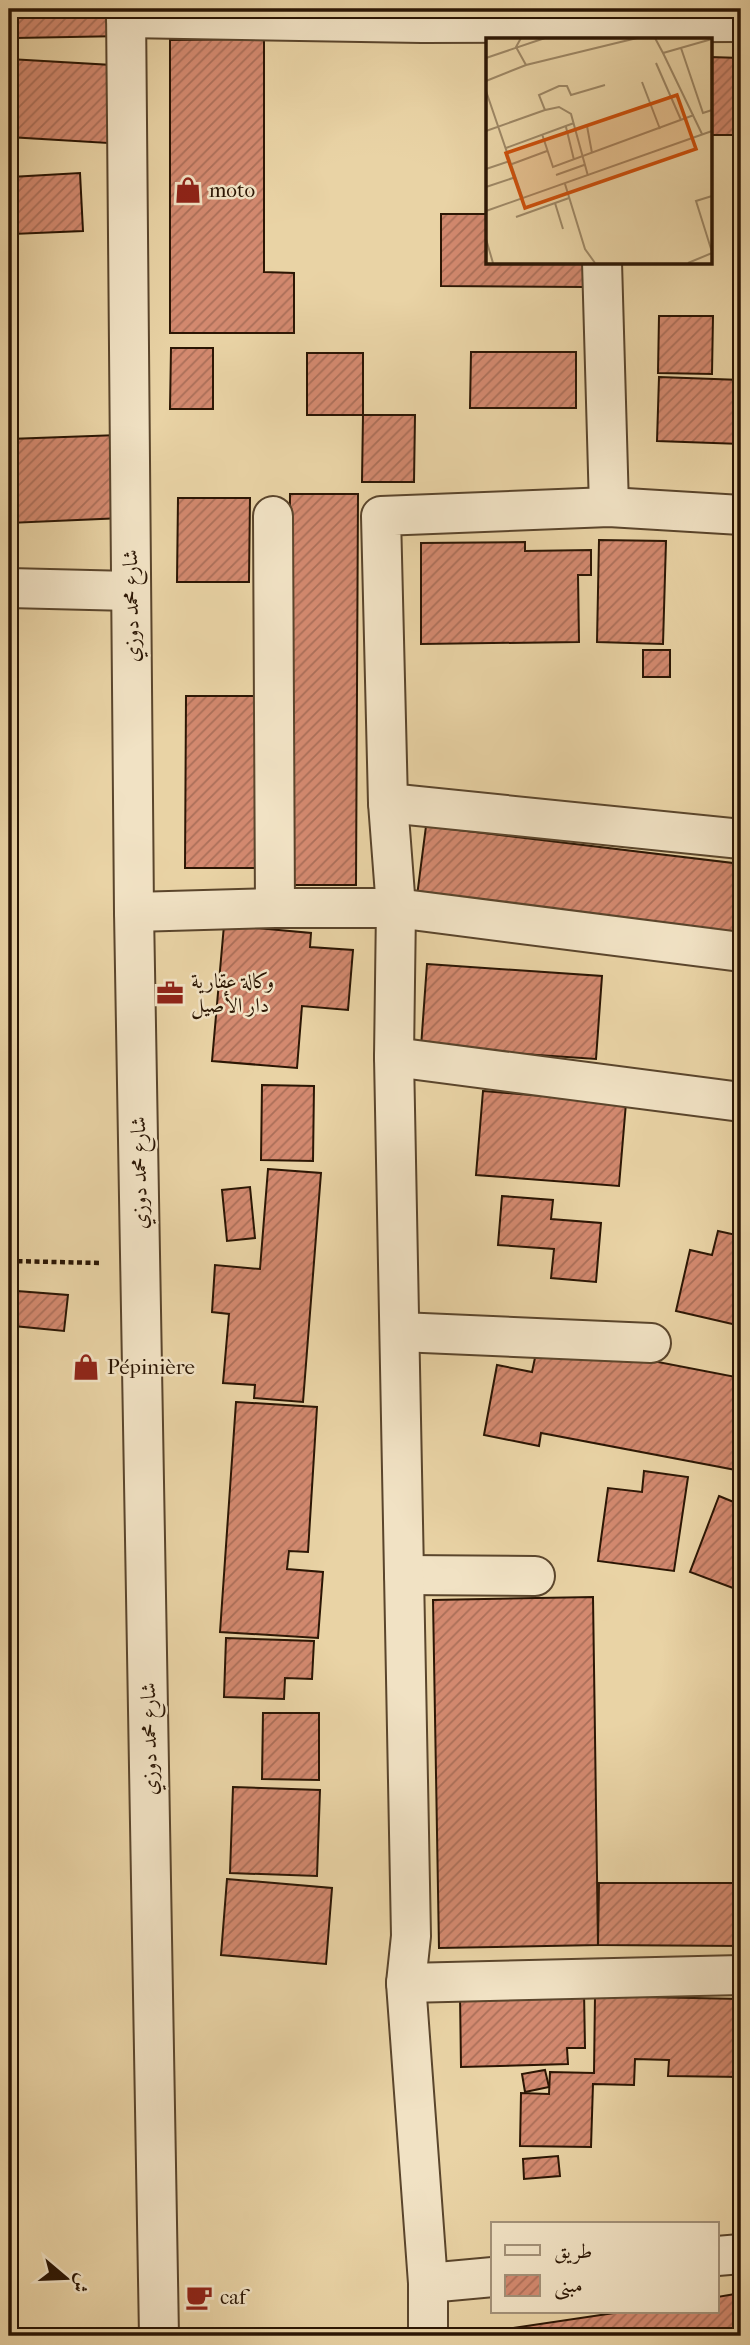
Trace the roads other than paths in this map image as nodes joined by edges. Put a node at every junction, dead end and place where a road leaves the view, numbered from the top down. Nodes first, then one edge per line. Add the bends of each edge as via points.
1 (126, 13) edge
2 (642, 15) edge
3 (422, 16) edge
4 (741, 22) edge
5 (595, 31) edge
6 (602, 264) edge
7 (609, 507) junction
8 (273, 516) dead end
9 (741, 516) edge
10 (9, 588) edge
11 (130, 591) junction
12 (388, 803) junction
13 (741, 839) edge
14 (275, 908) junction
15 (396, 908) junction
16 (134, 912) junction
17 (741, 951) edge
18 (394, 1058) junction
19 (741, 1102) edge
20 (400, 1332) junction
21 (651, 1343) dead end
22 (404, 1575) junction
23 (535, 1576) dead end
24 (741, 1975) edge
25 (406, 1983) junction
26 (741, 2254) edge
27 (718, 2256) edge
28 (491, 2277) edge
29 (428, 2283) junction
30 (159, 2336) edge
31 (428, 2336) edge

1 - 3 street
1 - 11 street, شارع محمد دوزي
2 - 4 street
2 - 5 street
3 - 5 street
6 - 7 street
7 - 9 street
7 - 12 street via 382,516
8 - 14 street
10 - 11 street
11 - 16 street, شارع محمد دوزي
12 - 13 street
12 - 15 street
14 - 15 street
14 - 16 street
15 - 17 street
15 - 18 street
16 - 30 street, شارع محمد دوزي
18 - 19 street
18 - 20 street
20 - 21 street
20 - 22 street
22 - 23 street
22 - 25 street via 411,1936
24 - 25 street
25 - 29 street
26 - 27 street
28 - 29 street
29 - 31 street

